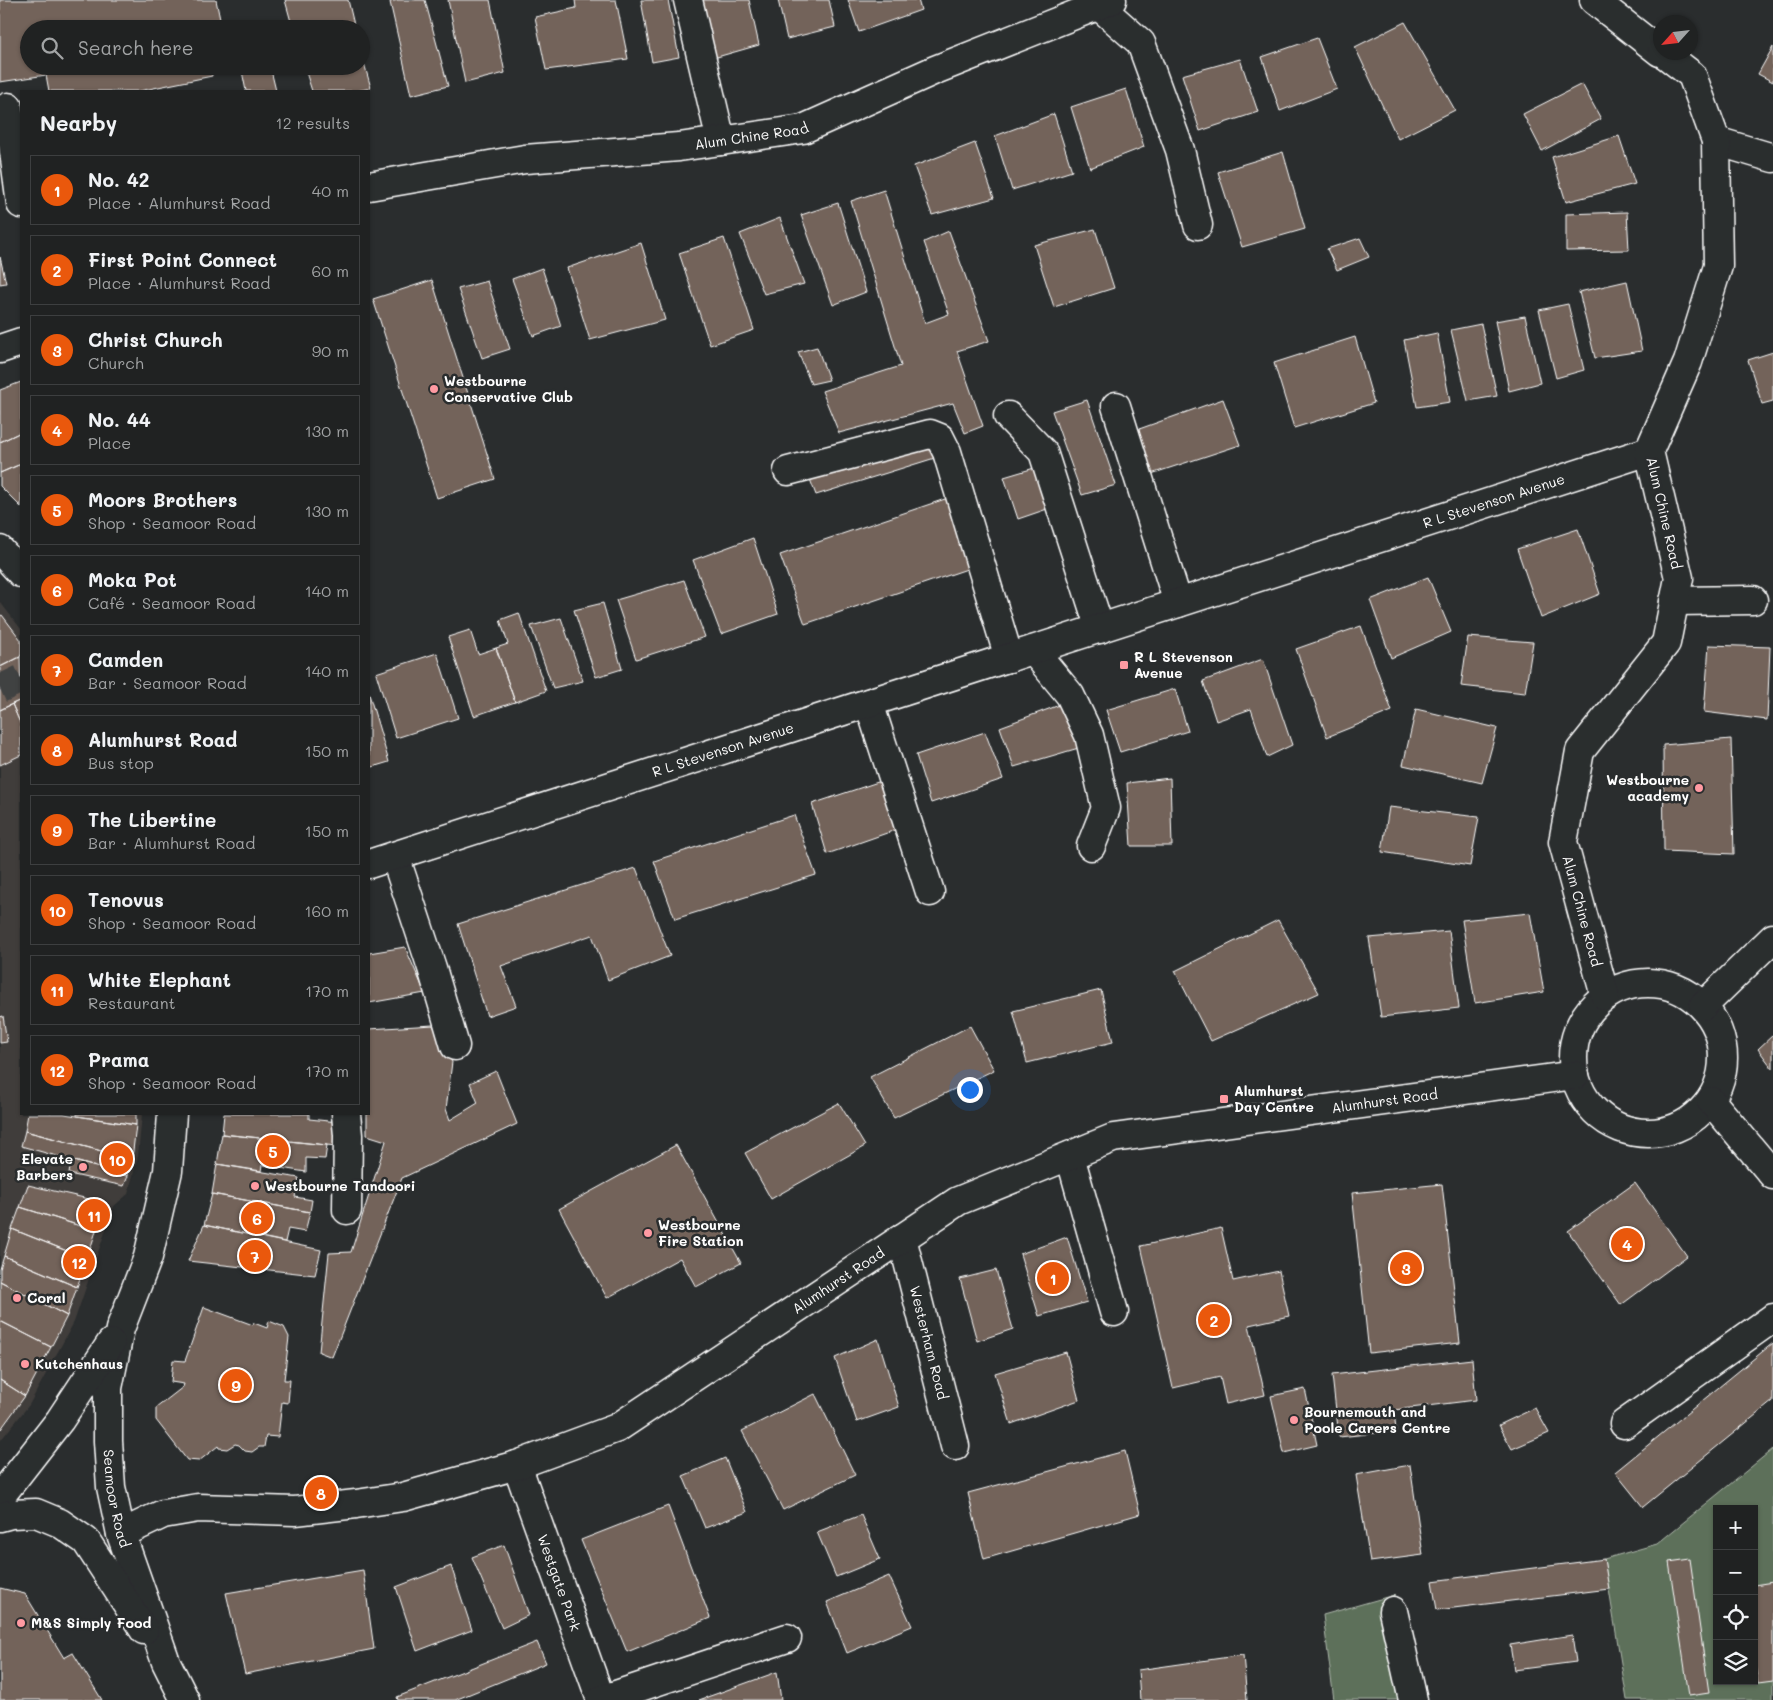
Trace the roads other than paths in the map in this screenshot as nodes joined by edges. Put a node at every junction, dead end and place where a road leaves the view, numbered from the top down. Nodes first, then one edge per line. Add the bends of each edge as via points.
1 (688, 0) edge
2 (1594, 0) edge
3 (1102, 2) edge
4 (1653, 46) edge
5 (1672, 60) edge
6 (8, 107) dead end
7 (721, 141) junction
8 (1716, 141) junction
9 (1773, 158) edge
10 (370, 186) edge
11 (20, 197) edge
12 (1198, 225) dead end
13 (20, 342) edge
14 (0, 349) edge
15 (1116, 406) dead end
16 (1008, 416) dead end
17 (1649, 451) junction
18 (788, 472) dead end
19 (1753, 600) dead end
20 (1674, 601) junction
21 (1178, 603) junction
22 (1100, 628) junction
23 (1021, 654) junction
24 (869, 703) junction
25 (1090, 846) dead end
26 (395, 856) junction
27 (370, 864) edge
28 (930, 892) dead end
29 (1773, 938) edge
30 (1605, 996) junction
31 (1703, 1006) junction
32 (455, 1046) dead end
33 (1575, 1075) junction
34 (1710, 1101) junction
35 (172, 1115) edge
36 (346, 1115) edge
37 (1070, 1156) junction
38 (1773, 1175) edge
39 (347, 1210) dead end
40 (902, 1238) junction
41 (1114, 1312) dead end
42 (1773, 1318) edge
43 (120, 1329) junction
44 (1624, 1424) dead end
45 (955, 1446) dead end
46 (517, 1465) junction
47 (0, 1497) edge
48 (0, 1517) edge
49 (121, 1534) junction
50 (1393, 1612) dead end
51 (787, 1638) dead end
52 (166, 1662) junction
53 (185, 1700) edge
54 (601, 1700) edge
55 (1413, 1700) edge

1 - 7 street
2 - 4 street, Alum Chine Road
3 - 7 street, Alum Chine Road via 935,70 803,129
3 - 12 street via 1141,43 1180,150
5 - 8 street, Alum Chine Road via 1692,75
6 - 11 street
7 - 10 street, Alum Chine Road via 679,148 525,159
8 - 9 street
8 - 17 street, Alum Chine Road via 1718,266 1688,362
13 - 14 street
15 - 21 street
16 - 22 street via 1043,452
17 - 20 street, Alum Chine Road via 1679,578
17 - 21 street, R L Stevenson Avenue
18 - 23 street via 930,434 940,438
19 - 20 street
20 - 30 street, Alum Chine Road via 1666,643 1580,751 1563,842
21 - 22 street, R L Stevenson Avenue
22 - 23 street, R L Stevenson Avenue
23 - 24 street, R L Stevenson Avenue
23 - 25 street via 1070,696 1089,734 1106,808
24 - 26 street, R L Stevenson Avenue
24 - 28 street
26 - 27 street, R L Stevenson Avenue
26 - 32 street
29 - 31 street
30 - 31 street via 1624,987 1659,984 1686,993
30 - 33 street via 1578,1031 1573,1053
31 - 34 street via 1717,1028 1724,1052 1721,1077
33 - 34 street via 1584,1098 1601,1116 1622,1129 1647,1134 1671,1130 1694,1119
33 - 37 street, Alumhurst Road via 1113,1138
34 - 38 street
35 - 43 street, Seamoor Road via 168,1171 148,1257
36 - 39 street
37 - 40 street, Alumhurst Road via 958,1201
37 - 41 street
40 - 45 street, Westerham Road
40 - 46 street, Alumhurst Road via 617,1428
42 - 44 street
43 - 47 street, Seamoor Road via 60,1420
43 - 49 street, Seamoor Road via 108,1388 108,1431 111,1487
46 - 49 street, Alumhurst Road via 403,1496 356,1504 295,1511 198,1508 163,1514
46 - 54 street, Westgate Park
48 - 52 street, Seamoor Road via 36,1513 60,1523 86,1541
49 - 52 street, Seamoor Road
50 - 55 street
51 - 54 street, Westgate Park
52 - 53 street, Seamoor Road

